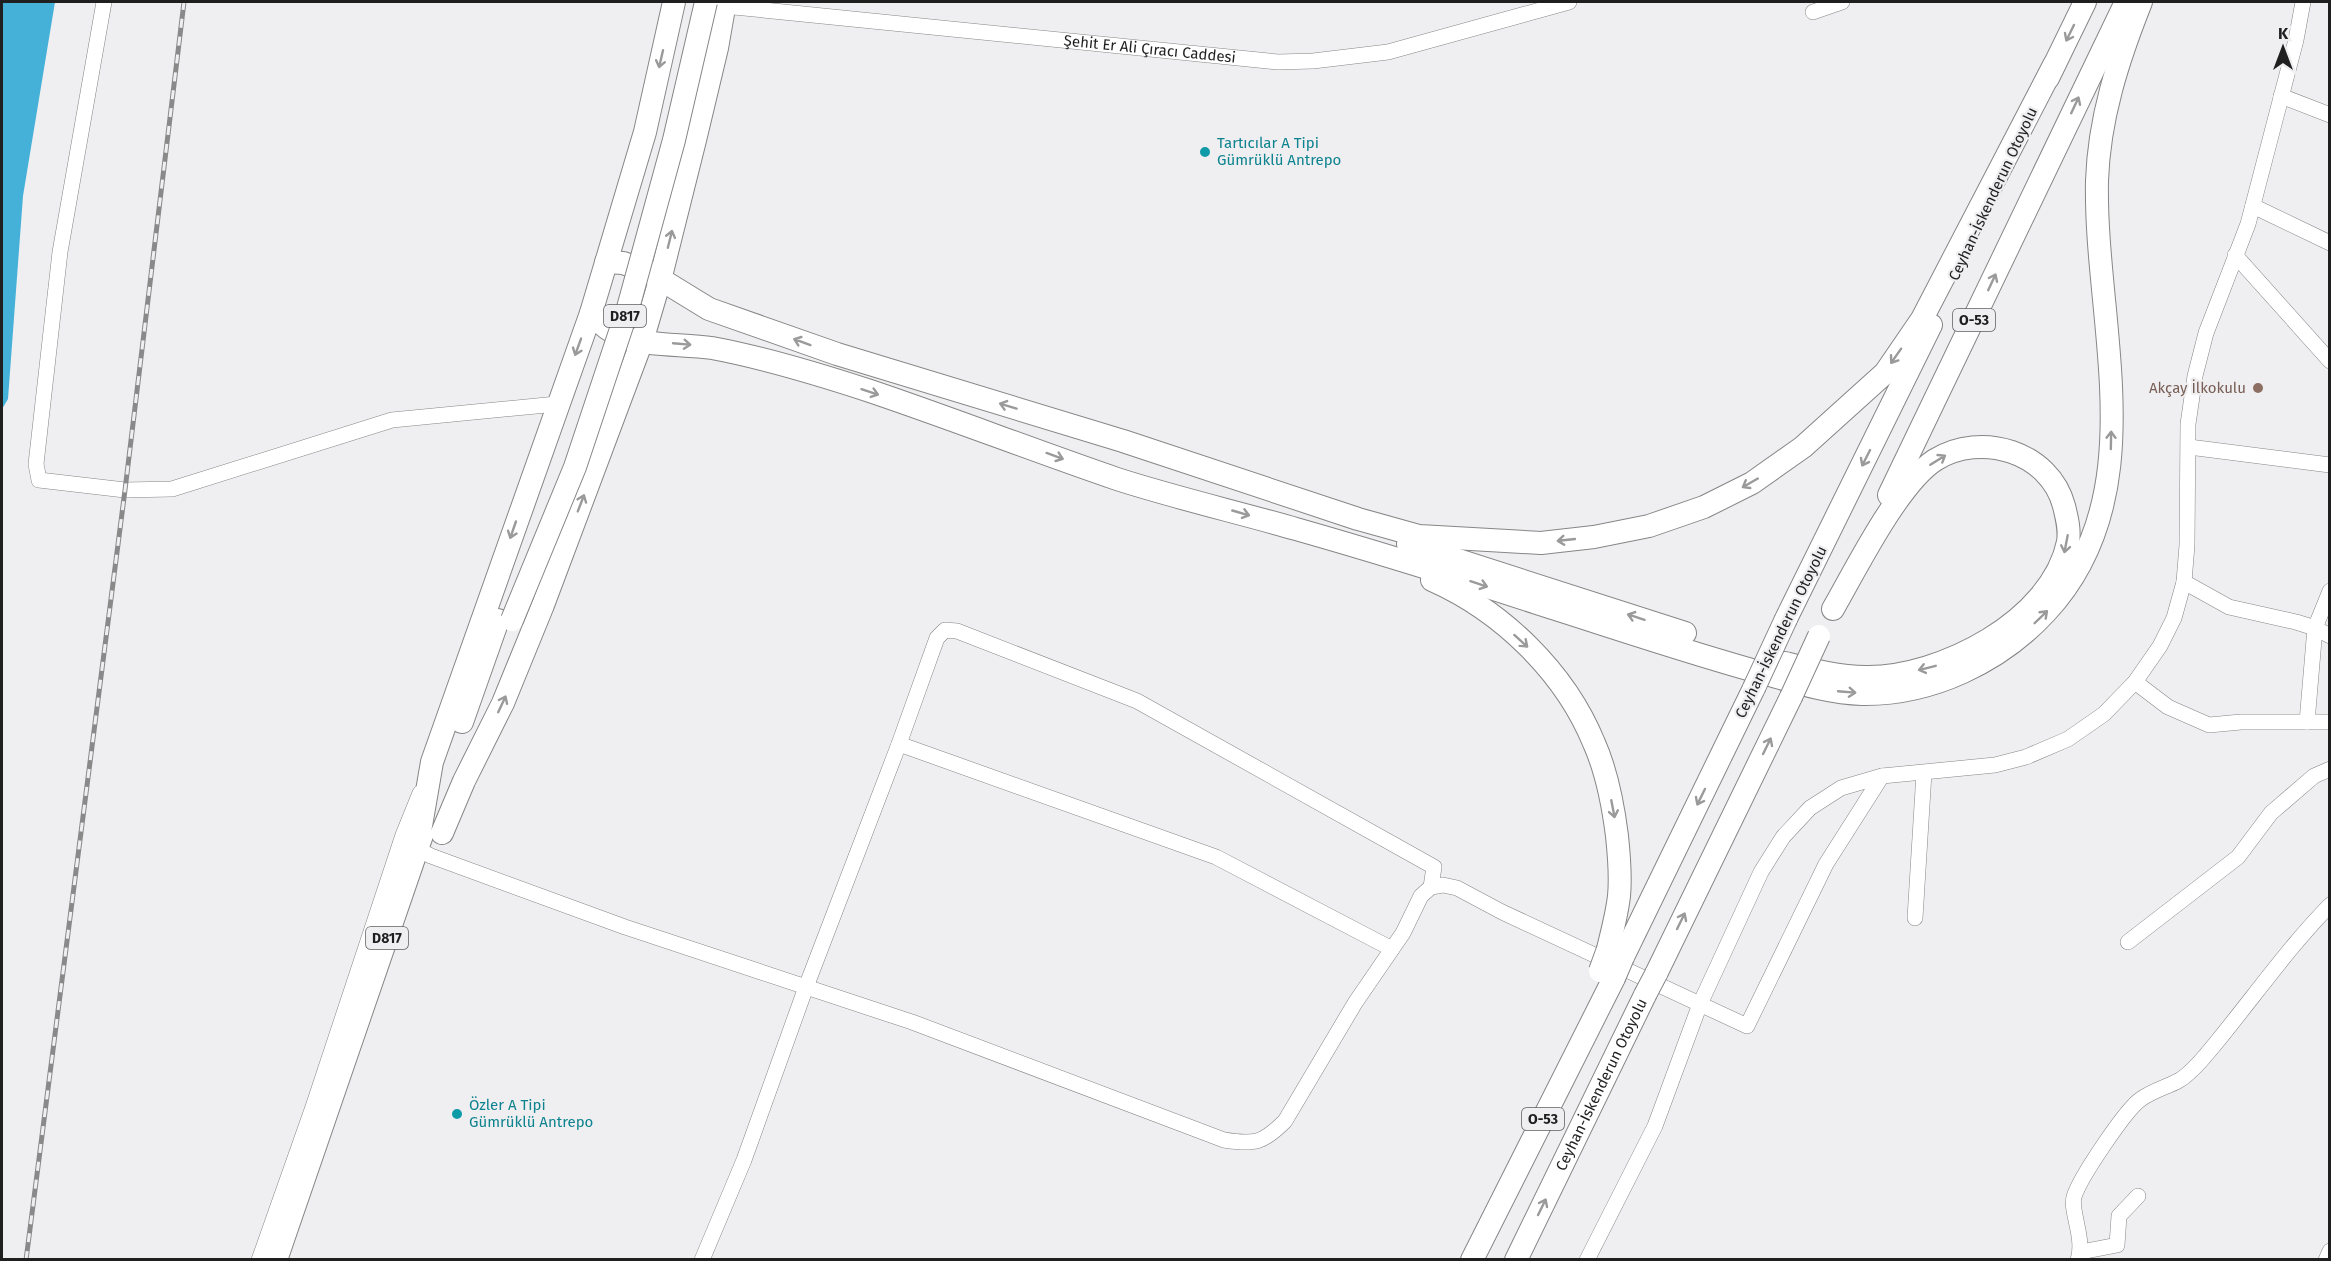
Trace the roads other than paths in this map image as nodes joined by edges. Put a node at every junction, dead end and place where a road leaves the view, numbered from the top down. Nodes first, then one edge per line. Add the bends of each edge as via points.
1 (104, 2) edge
2 (674, 2) edge
3 (692, 2) edge
4 (1569, 2) edge
5 (1842, 2) edge
6 (2085, 2) edge
7 (2126, 2) edge
8 (2141, 2) edge
9 (2303, 2) edge
10 (718, 3) edge
11 (1814, 12) dead end
12 (2054, 64) junction
13 (2282, 96) junction
14 (2330, 114) edge
15 (2253, 206) junction
16 (2330, 243) edge
17 (2235, 255) junction
18 (606, 262) junction
19 (660, 280) junction
20 (591, 313) junction
21 (642, 341) junction
22 (2330, 361) edge
23 (557, 405) junction
24 (2188, 447) junction
25 (1144, 448) junction
26 (2330, 465) edge
27 (1302, 531) junction
28 (2184, 582) junction
29 (2330, 591) edge
30 (1833, 609) junction
31 (506, 618) junction
32 (2315, 628) junction
33 (2330, 636) edge
34 (2135, 682) junction
35 (2307, 723) junction
36 (2330, 723) edge
37 (899, 744) junction
38 (432, 762) junction
39 (2330, 769) edge
40 (1924, 773) junction
41 (1882, 776) junction
42 (442, 833) junction
43 (424, 853) junction
44 (1431, 886) junction
45 (2330, 904) edge
46 (1915, 918) dead end
47 (2310, 925) junction
48 (2330, 925) edge
49 (2128, 942) dead end
50 (1392, 949) junction
51 (1611, 964) junction
52 (806, 987) junction
53 (1700, 1004) junction
54 (2138, 1196) dead end
55 (2330, 1251) edge
56 (2079, 1256) edge
57 (1473, 1258) edge
58 (259, 1260) edge
59 (276, 1260) edge
60 (293, 1260) edge
61 (702, 1260) edge
62 (1516, 1260) edge
63 (1587, 1260) edge
64 (2326, 1260) edge

1 - 23 street via 60,252 36,464 39,480 125,490 172,489 392,420
2 -> 18 highway via 645,132
3 - 31 highway, D817 via 661,136 615,303
4 - 10 street, Şehit Er Ali Çıracı Caddesi via 1388,52 1278,62
5 - 11 street
6 -> 12 highway, Ceyhan-İskenderun Otoyolu / O-53
30 -> 7 highway, Ceyhan-İskenderun Otoyolu / O-53
27 -> 8 highway via 1828,691 1865,694 1906,690 1948,679 1986,661 2020,637 2048,610 2076,574 2095,534 2106,495 2112,402 2097,229 2097,174 2104,116 2116,67
9 - 13 street
19 -> 10 highway via 717,48
10 - 31 highway, D817, bridge via 696,52 628,308 575,467
12 -> 25 highway via 1922,319 1885,373 1803,447 1752,483 1704,507 1649,526 1552,542 1419,536
12 -> 51 highway, Ceyhan-İskenderun Otoyolu / O-53, bridge via 1754,688
13 - 14 street
13 - 15 street
15 - 16 street
15 - 17 street
17 - 22 street
17 - 24 street via 2206,333 2195,376
18 - 19 highway via 647,271
18 - 20 highway
19 - 21 highway
25 -> 19 highway via 837,354 709,309
20 - 21 highway via 603,326 625,338
20 -> 23 highway
21 -> 27 highway via 755,356 957,420 1121,480
42 -> 21 highway via 503,703 543,605
23 -> 38 highway
24 - 26 street
24 - 28 street
30 -> 25 highway via 1912,482 1934,461 1955,450 2001,448 2020,454 2038,465 2062,498 2068,520 2063,558 2053,579 2012,623 1981,645 1942,664 1903,674 1845,676 1747,653 1241,489
27 -> 51 highway via 1396,565 1471,601 1532,650 1557,680 1594,742 1614,812 1619,895
28 - 32 street via 2229,607
28 - 34 street via 2174,618
29 - 32 street
62 -> 30 highway, Ceyhan-İskenderun Otoyolu / O-53, bridge
31 - 42 highway, D817
31 - 43 highway, D817
32 - 33 street
32 - 35 street
34 - 35 street via 2168,707 2209,725
34 - 40 street via 2104,714 2068,739 1995,765
35 - 36 street
37 - 44 street via 937,638 945,630 957,632 1137,701 1434,867
37 - 50 street via 1216,857
37 - 52 street
38 - 43 highway
38 - 58 street via 403,835
39 - 49 street via 2314,776 2271,813 2238,857
40 - 41 street
40 - 46 street
41 - 53 street via 1841,788 1810,808 1782,837 1761,872
41 - 53 street via 1826,864 1747,1026
42 - 43 highway, D817
43 - 52 street via 625,927
43 - 59 highway, D817
43 - 60 highway, D817
44 - 50 street via 1421,896
44 - 53 street via 1457,888
45 - 47 street
47 - 48 street
47 - 56 street via 2210,1050 2180,1080 2138,1100 2118,1126 2073,1198
50 - 52 street via 1285,1121 1261,1141 1246,1144 1224,1140 912,1022
51 - 57 highway, Ceyhan-İskenderun Otoyolu / O-53
52 - 61 street via 744,1160
53 - 63 street via 1655,1126
54 - 56 street via 2119,1216 2117,1245
55 - 64 street

